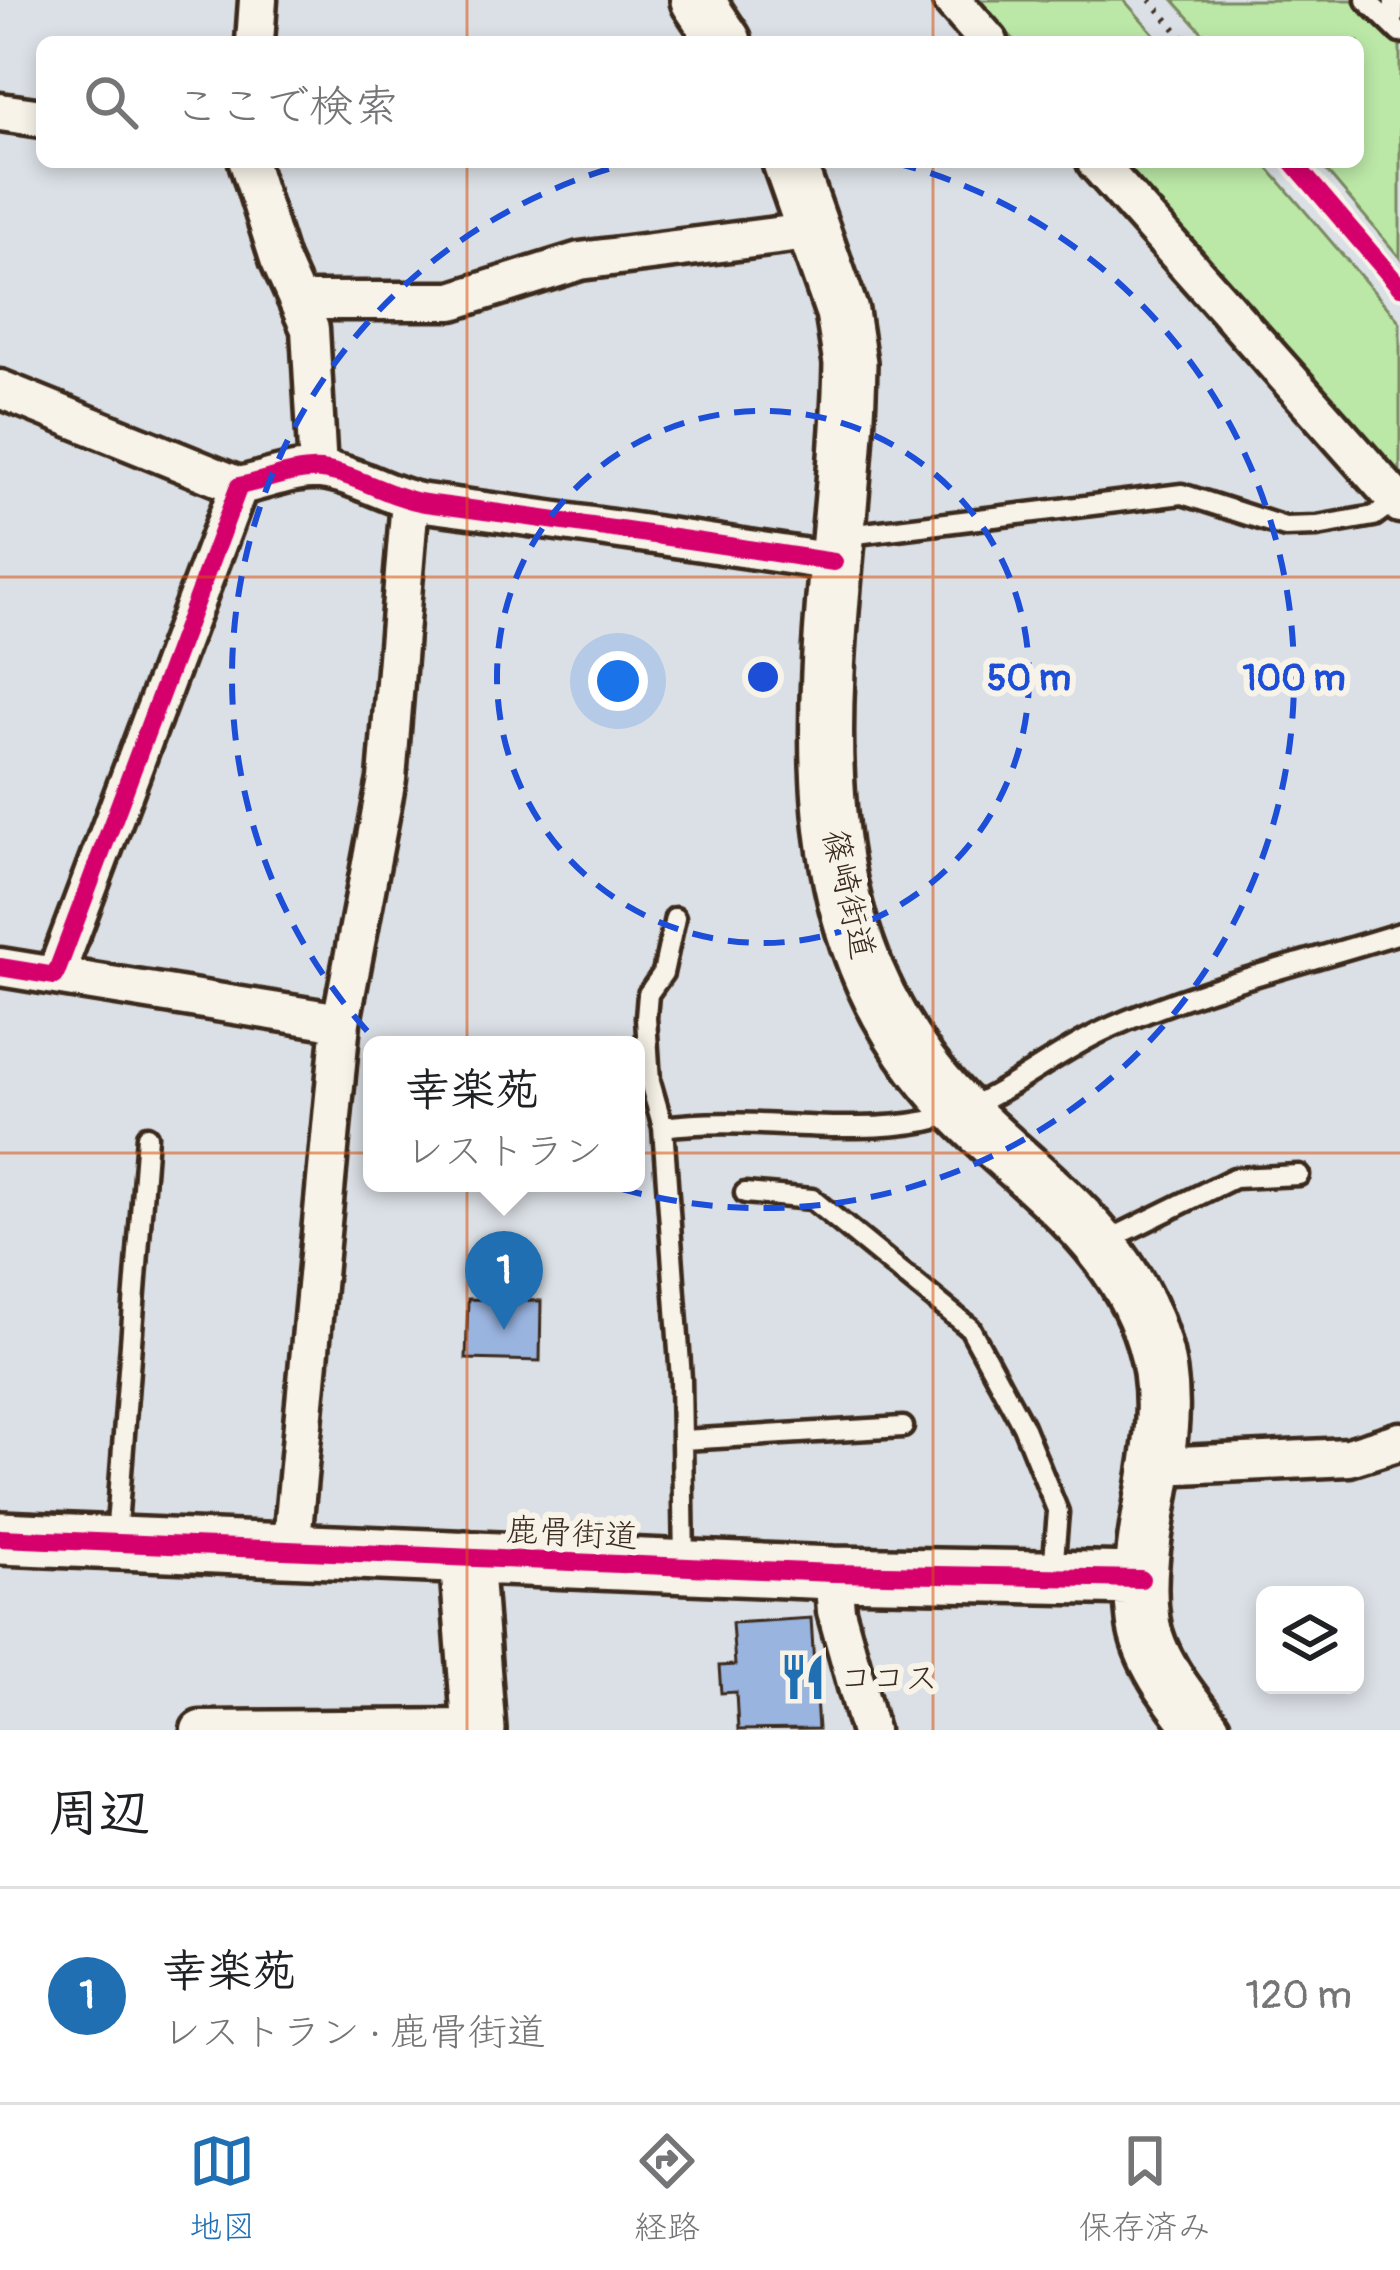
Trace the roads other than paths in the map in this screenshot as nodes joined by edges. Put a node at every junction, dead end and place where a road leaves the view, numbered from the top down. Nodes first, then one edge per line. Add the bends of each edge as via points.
1 (258, 0) edge
2 (698, 0) edge
3 (952, 0) edge
4 (1366, 0) edge
5 (1394, 0) edge
6 (1396, 28) edge
7 (255, 36) edge
8 (721, 36) edge
9 (984, 36) edge
10 (0, 112) edge
11 (36, 117) edge
12 (250, 168) edge
13 (791, 168) edge
14 (1101, 168) edge
15 (816, 231) junction
16 (299, 301) junction
17 (0, 389) edge
18 (318, 470) junction
19 (239, 486) junction
20 (410, 501) junction
21 (1398, 502) edge
22 (836, 549) junction
23 (675, 918) dead end
24 (1400, 933) edge
25 (0, 967) edge
26 (55, 976) junction
27 (341, 1022) junction
28 (960, 1109) junction
29 (662, 1126) junction
30 (147, 1136) dead end
31 (1299, 1175) dead end
32 (745, 1193) dead end
33 (1102, 1244) junction
34 (904, 1427) dead end
35 (683, 1440) junction
36 (1400, 1441) edge
37 (1160, 1466) junction
38 (0, 1538) edge
39 (115, 1543) junction
40 (291, 1551) junction
41 (466, 1557) junction
42 (684, 1567) junction
43 (833, 1573) junction
44 (1141, 1580) junction
45 (1052, 1581) junction
46 (479, 1729) edge
47 (200, 1730) edge
48 (869, 1730) edge
49 (1204, 1730) edge

1 - 7 street
2 - 8 main road
3 - 9 street
4 - 6 lane
5 - 6 lane
10 - 11 street
12 - 16 street
13 - 15 main road, 篠崎街道
14 - 21 street
15 - 16 street via 580,261 452,301
15 - 22 main road, 篠崎街道 via 850,363
16 - 18 street via 310,329
17 - 19 street
18 - 19 street
18 - 20 street
19 - 26 street
20 - 22 street via 630,535
20 - 27 street via 387,779
21 - 22 lane via 1374,516 1285,527 1182,494
22 - 28 main road, 篠崎街道 via 825,706 840,877 872,983 923,1068
23 - 29 lane via 646,1018
24 - 28 lane via 1105,1030
25 - 26 street
26 - 27 street
27 - 40 street
28 - 29 lane via 926,1121
28 - 33 main road, 篠崎街道
29 - 35 lane
30 - 39 lane
31 - 33 lane via 1234,1178
32 - 45 lane via 812,1199 970,1328 1058,1512
33 - 37 main road, 篠崎街道 via 1154,1343
34 - 35 lane
35 - 42 lane
36 - 37 street via 1349,1457
37 - 44 main road, 篠崎街道
38 - 39 main road, 鹿骨街道
39 - 40 main road, 鹿骨街道
40 - 41 main road, 鹿骨街道
41 - 42 main road, 鹿骨街道
41 - 46 main road
42 - 43 main road, 鹿骨街道
43 - 45 main road, 鹿骨街道
43 - 48 street
44 - 45 main road, 鹿骨街道
44 - 49 main road, 篠崎街道 via 1143,1624 1157,1660
46 - 47 street

